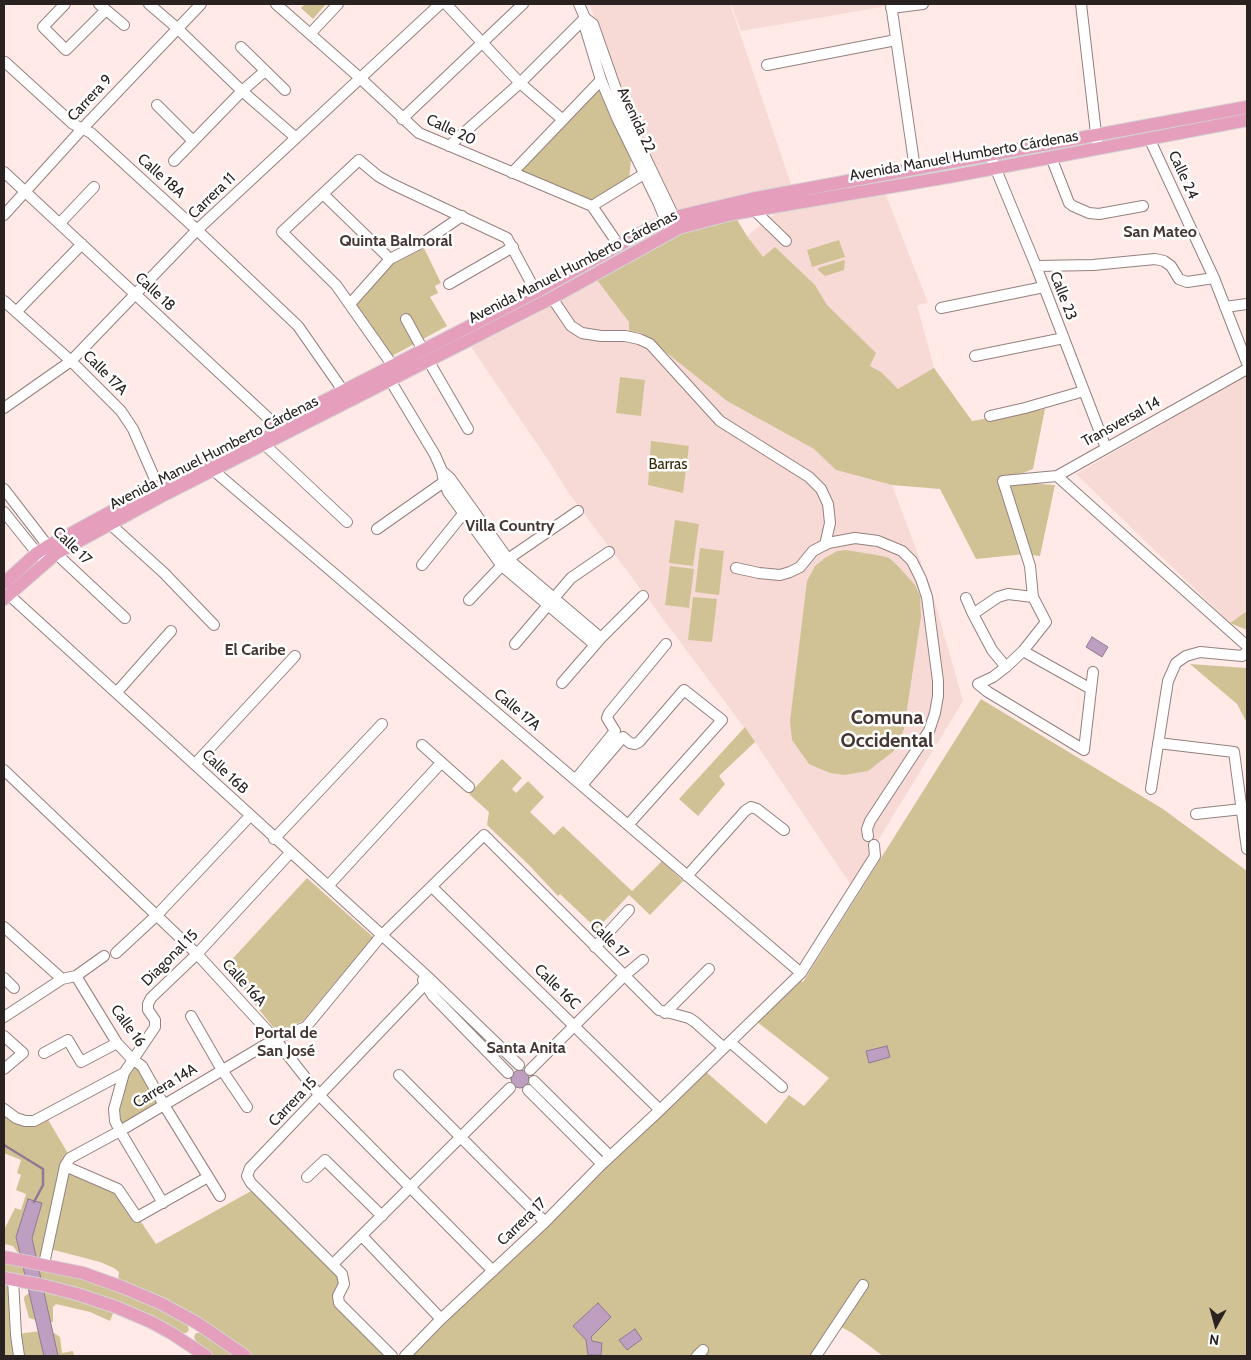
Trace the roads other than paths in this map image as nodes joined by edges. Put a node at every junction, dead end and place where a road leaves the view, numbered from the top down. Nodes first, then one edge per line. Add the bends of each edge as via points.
1 (65, 4) edge
2 (149, 4) edge
3 (200, 4) edge
4 (276, 4) edge
5 (338, 4) edge
6 (440, 4) edge
7 (446, 4) edge
8 (523, 4) edge
9 (579, 4) edge
10 (923, 4) edge
11 (1081, 4) edge
12 (891, 6) edge
13 (103, 7) edge
14 (585, 18) junction
15 (124, 25) dead end
16 (177, 28) junction
17 (310, 34) junction
18 (896, 40) junction
19 (482, 43) junction
20 (241, 46) dead end
21 (5, 62) dead end
22 (767, 65) dead end
23 (265, 71) junction
24 (360, 78) junction
25 (601, 80) junction
26 (520, 82) junction
27 (286, 90) dead end
28 (242, 91) junction
29 (157, 106) dead end
30 (1247, 106) edge
31 (402, 119) junction
32 (563, 120) junction
33 (1247, 120) edge
34 (82, 128) junction
35 (1096, 135) junction
36 (295, 138) junction
37 (1149, 138) junction
38 (193, 141) junction
39 (449, 146) junction
40 (1098, 148) junction
41 (990, 155) junction
42 (1051, 158) junction
43 (174, 161) dead end
44 (995, 168) junction
45 (915, 170) junction
46 (4, 172) edge
47 (512, 173) junction
48 (644, 174) junction
49 (94, 187) dead end
50 (25, 191) junction
51 (323, 194) junction
52 (752, 204) junction
53 (592, 206) junction
54 (1143, 206) dead end
55 (4, 215) edge
56 (462, 216) junction
57 (60, 223) junction
58 (673, 224) junction
59 (197, 230) junction
60 (786, 241) dead end
61 (82, 244) junction
62 (618, 244) junction
63 (513, 247) junction
64 (390, 259) junction
65 (1036, 266) junction
66 (1214, 278) junction
67 (449, 284) dead end
68 (1044, 288) junction
69 (536, 292) junction
70 (136, 295) junction
71 (552, 298) junction
72 (4, 301) edge
73 (350, 304) junction
74 (1247, 304) edge
75 (1225, 307) junction
76 (940, 308) dead end
77 (16, 312) junction
78 (406, 319) dead end
79 (1064, 338) junction
80 (426, 355) junction
81 (975, 356) dead end
82 (71, 360) junction
83 (1247, 364) edge
84 (394, 366) junction
85 (1247, 369) edge
86 (390, 380) junction
87 (1084, 391) junction
88 (344, 392) junction
89 (4, 408) edge
90 (990, 416) dead end
91 (468, 429) dead end
92 (280, 430) junction
93 (264, 444) junction
94 (1106, 448) junction
95 (213, 470) junction
96 (1056, 476) junction
97 (445, 477) junction
98 (158, 486) junction
99 (4, 489) edge
100 (466, 510) junction
101 (4, 512) edge
102 (578, 512) dead end
103 (348, 522) dead end
104 (830, 523) junction
105 (110, 524) junction
106 (377, 529) dead end
107 (844, 540) junction
108 (825, 545) junction
109 (609, 552) dead end
110 (47, 553) junction
111 (505, 563) junction
112 (422, 565) dead end
113 (736, 568) dead end
114 (5, 592) edge
115 (643, 596) dead end
116 (1033, 596) junction
117 (966, 598) dead end
118 (469, 600) dead end
119 (550, 601) junction
120 (973, 614) junction
121 (126, 618) dead end
122 (214, 625) dead end
123 (171, 631) dead end
124 (598, 642) junction
125 (515, 644) dead end
126 (666, 644) dead end
127 (1247, 646) edge
128 (1024, 651) junction
129 (1247, 652) edge
130 (295, 656) dead end
131 (1006, 667) junction
132 (1093, 672) dead end
133 (562, 683) dead end
134 (1091, 689) junction
135 (117, 692) junction
136 (382, 724) dead end
137 (1158, 743) junction
138 (422, 746) dead end
139 (441, 763) junction
140 (195, 764) junction
141 (4, 770) edge
142 (579, 782) junction
143 (469, 787) dead end
144 (1151, 789) dead end
145 (1242, 810) junction
146 (1196, 814) dead end
147 (250, 816) junction
148 (628, 825) junction
149 (784, 830) dead end
150 (484, 835) joint
151 (868, 836) dead end
152 (274, 838) junction
153 (874, 845) dead end
154 (1247, 849) edge
155 (290, 853) junction
156 (687, 876) junction
157 (328, 886) junction
158 (432, 887) junction
159 (629, 910) dead end
160 (157, 915) junction
161 (4, 927) edge
162 (381, 936) junction
163 (595, 947) junction
164 (116, 953) dead end
165 (197, 954) junction
166 (104, 956) dead end
167 (643, 960) dead end
168 (709, 969) dead end
169 (801, 973) junction
170 (76, 976) junction
171 (624, 976) junction
172 (4, 978) edge
173 (62, 980) junction
174 (427, 982) junction
175 (14, 988) dead end
176 (665, 1013) junction
177 (191, 1016) dead end
178 (4, 1017) edge
179 (576, 1026) junction
180 (4, 1036) edge
181 (275, 1039) junction
182 (117, 1043) junction
183 (727, 1045) junction
184 (44, 1053) dead end
185 (132, 1059) junction
186 (519, 1065) junction
187 (4, 1069) edge
188 (222, 1070) junction
189 (530, 1070) junction
190 (124, 1073) junction
191 (508, 1073) junction
192 (399, 1075) dead end
193 (534, 1080) junction
194 (782, 1087) dead end
195 (510, 1088) junction
196 (528, 1090) junction
197 (320, 1096) junction
198 (164, 1105) junction
199 (247, 1107) dead end
200 (4, 1109) edge
201 (660, 1110) junction
202 (120, 1131) junction
203 (460, 1137) junction
204 (610, 1156) junction
205 (68, 1162) junction
206 (602, 1164) junction
207 (208, 1177) junction
208 (307, 1177) dead end
209 (412, 1186) junction
210 (220, 1196) dead end
211 (163, 1203) junction
212 (382, 1216) junction
213 (544, 1222) junction
214 (362, 1236) junction
215 (4, 1257) edge
216 (44, 1264) junction
217 (332, 1264) junction
218 (494, 1270) junction
219 (8, 1279) edge
220 (863, 1285) dead end
221 (440, 1319) junction
222 (197, 1324) junction
223 (186, 1343) junction
224 (19, 1356) edge
225 (206, 1356) edge
226 (245, 1356) edge
227 (392, 1356) edge
228 (404, 1356) edge
229 (816, 1356) edge

1 - 13 street via 42,27 66,50
2 - 16 street
3 - 16 street, Carrera 9
4 - 17 street, Calle 20
5 - 17 street
6 - 24 street, Carrera 11
7 - 19 street
8 - 19 street
9 - 14 street, Avenida 22
10 - 12 street
11 - 35 street
12 - 18 street
13 - 15 street
14 - 25 street, Avenida 22 via 584,28
14 - 26 street
14 - 58 street, Avenida 22 via 593,24 625,115
16 - 28 street
16 - 34 street, Carrera 9
17 - 24 street, Calle 20
18 - 22 street
18 - 45 street
19 - 26 street
19 - 31 street
20 - 23 street
21 - 34 street, Calle 18A via 73,124
23 - 27 street
23 - 28 street
24 - 31 street, Calle 20
24 - 36 street, Carrera 11
25 - 32 street
25 - 48 street, Avenida 22
26 - 32 street
26 - 39 street
28 - 36 street
28 - 38 street
29 - 38 street
30 - 35 main road, Avenida Manuel Humberto Cárdenas
31 - 39 street, Calle 20 via 418,133
32 - 47 street
33 - 37 main road, Avenida Manuel Humberto Cárdenas
34 - 50 street, Carrera 9
34 - 59 street, Calle 18A
35 - 40 street
35 - 41 main road, Avenida Manuel Humberto Cárdenas
36 - 59 street, Carrera 11
37 - 40 main road, Avenida Manuel Humberto Cárdenas
37 - 66 street, Calle 24
38 - 43 street
39 - 47 street, Calle 20
40 - 42 main road, Avenida Manuel Humberto Cárdenas
41 - 44 street, Calle 23
41 - 45 main road, Avenida Manuel Humberto Cárdenas
42 - 44 main road, Avenida Manuel Humberto Cárdenas
42 - 54 street via 1068,203 1073,206 1099,214
44 - 52 main road, Avenida Manuel Humberto Cárdenas
44 - 65 street, Calle 23
45 - 52 main road, Avenida Manuel Humberto Cárdenas
46 - 50 street, Calle 18
47 - 53 street, Calle 20
48 - 53 street
48 - 58 street, Avenida 22
49 - 57 street
50 - 55 street, Carrera 9
50 - 57 street, Calle 18
51 - 56 street via 359,160 392,184
51 - 64 street
51 - 73 street via 282,232 336,285
52 - 58 main road, Avenida Manuel Humberto Cárdenas via 723,216
52 - 60 street
53 - 62 street
56 - 63 street via 507,238
56 - 64 street via 427,240
57 - 61 street, Calle 18
58 - 62 main road, Avenida Manuel Humberto Cárdenas
58 - 71 main road, Avenida Manuel Humberto Cárdenas
59 - 70 street, Carrera 11
59 - 88 street, Calle 18A via 298,326
61 - 70 street, Calle 18
61 - 77 street
62 - 69 main road, Avenida Manuel Humberto Cárdenas
63 - 67 street
63 - 69 street
64 - 73 street
65 - 66 street via 1156,260 1164,261 1179,279 1188,282
65 - 68 street, Calle 23
66 - 75 street, Calle 24
68 - 76 street
68 - 79 street, Calle 23
69 - 80 main road, Avenida Manuel Humberto Cárdenas
70 - 82 street, Carrera 11
70 - 92 street, Calle 18
71 - 80 main road, Avenida Manuel Humberto Cárdenas
71 - 104 street via 571,326 582,333 625,336 650,344 720,421 815,483 828,504
72 - 77 street, Calle 17A
73 - 84 street
74 - 75 street
75 - 83 street, Calle 24
77 - 82 street, Calle 17A
78 - 80 street
79 - 81 street
79 - 87 street, Calle 23
80 - 84 main road, Avenida Manuel Humberto Cárdenas
80 - 86 main road, Avenida Manuel Humberto Cárdenas
80 - 91 street
82 - 89 street, Carrera 11
82 - 98 street, Calle 17A via 121,410 138,439
84 - 88 main road, Avenida Manuel Humberto Cárdenas
85 - 94 street, Transversal 14
86 - 92 main road, Avenida Manuel Humberto Cárdenas
86 - 97 street via 436,455
87 - 90 street
87 - 94 street, Calle 23
88 - 92 main road, Avenida Manuel Humberto Cárdenas
92 - 93 main road, Avenida Manuel Humberto Cárdenas
92 - 98 main road, Avenida Manuel Humberto Cárdenas
93 - 95 main road, Avenida Manuel Humberto Cárdenas
93 - 103 street
94 - 96 street, Transversal 14
95 - 105 main road, Avenida Manuel Humberto Cárdenas
95 - 142 street, Calle 17A
96 - 116 street, Transversal 14 via 1003,481 1030,566
96 - 127 street
97 - 100 street via 448,492
97 - 106 street
98 - 110 main road, Avenida Manuel Humberto Cárdenas
99 - 110 street, Calle 17
100 - 111 street
100 - 112 street
101 - 110 street, Calle 17
102 - 111 street
104 - 107 street
104 - 108 street
105 - 110 main road, Avenida Manuel Humberto Cárdenas
105 - 122 street
107 - 108 street
107 - 151 street via 878,541 902,551 912,561 927,597 938,681 935,713 929,731 870,821
108 - 113 street via 813,551 800,567 780,575
109 - 119 street via 571,578
110 - 114 main road, Avenida Manuel Humberto Cárdenas
110 - 121 street, Calle 17
111 - 118 street
111 - 119 street
114 - 135 street, Calle 16B
115 - 124 street
116 - 120 street via 1008,594
116 - 128 street via 1046,622
117 - 120 street
119 - 124 street
119 - 125 street
120 - 131 street via 992,650
123 - 135 street
124 - 133 street
126 - 142 street via 608,713 608,722 615,730
128 - 131 street
128 - 134 street
129 - 137 street via 1242,656 1200,652 1176,663 1168,681
130 - 140 street
131 - 134 street via 978,684 1084,750
132 - 134 street
135 - 140 street, Calle 16B
136 - 152 street
137 - 144 street
137 - 145 street via 1234,752
138 - 139 street
139 - 143 street
139 - 157 street
140 - 147 street, Calle 16B
141 - 160 street, Calle 16A
142 - 148 street, Calle 17A
142 - 148 street via 623,737 630,743 638,742 684,690 722,720
145 - 146 street
145 - 154 street
147 - 152 street, Calle 16B
147 - 160 street
148 - 156 street, Calle 17A
149 - 156 street via 751,808
150 - 158 street, Carrera 14A
150 - 163 street, Calle 17
152 - 155 street, Calle 16B
153 - 169 street, Carrera 17 via 875,856
155 - 157 street, Calle 16B
155 - 165 street, Diagonal 15
156 - 169 street, Calle 17A
157 - 162 street, Calle 16B
158 - 162 street, Carrera 14A
158 - 179 street, Calle 16C
159 - 163 street
160 - 164 street
160 - 165 street, Calle 16A
161 - 173 street
162 - 174 street, Calle 16B
162 - 181 street, Carrera 14A via 306,1027
163 - 171 street, Calle 17
165 - 181 street, Calle 16A
165 - 185 street, Diagonal 15 via 151,998 148,1010 155,1020 155,1027
166 - 170 street
167 - 171 street
168 - 176 street
169 - 183 street, Carrera 17
170 - 173 street
170 - 182 street, Calle 16
171 - 176 street, Calle 17
171 - 179 street
172 - 175 street
173 - 178 street
174 - 186 street, Calle 16B
174 - 191 street, Calle 16B via 433,996
174 - 197 street, Carrera 15
176 - 183 street, Calle 17 via 689,1018
177 - 188 street
179 - 189 street
179 - 201 street, Calle 16C
180 - 187 street via 23,1053
181 - 188 street, Carrera 14A
181 - 197 street, Calle 16A
182 - 184 street via 81,1062 68,1040
182 - 185 street, Calle 16
183 - 194 street, Calle 17
183 - 201 street, Carrera 17
185 - 190 street, Diagonal 15
185 - 198 street, Calle 16 via 142,1066
186 - 189 street
186 - 191 street
188 - 198 street, Carrera 14A
188 - 199 street
189 - 193 street
190 - 200 street via 34,1121 16,1118
190 - 202 street, Diagonal 15 via 114,1109
191 - 195 street via 506,1080
192 - 203 street
193 - 196 street
193 - 204 street
195 - 196 street via 518,1092
195 - 203 street
196 - 206 street
197 - 209 street, Calle 16A
197 - 217 street, Carrera 15 via 250,1168 247,1176
198 - 202 street, Carrera 14A
198 - 207 street, Calle 16
201 - 204 street, Carrera 17
202 - 205 street, Carrera 14A
202 - 211 street, Diagonal 15
203 - 209 street
203 - 213 street
204 - 206 street, Carrera 17
205 - 211 street via 118,1189 137,1217
205 - 216 street
206 - 213 street, Carrera 17
207 - 210 street, Calle 16
207 - 211 street
208 - 212 street via 325,1160
209 - 212 street
209 - 218 street, Calle 16A
212 - 214 street
213 - 218 street, Carrera 17
214 - 217 street
214 - 221 street
215 - 216 main road
216 - 222 main road via 122,1287
217 - 227 street via 344,1280 339,1303
218 - 221 street, Carrera 17
219 - 223 main road via 77,1294 116,1307
219 - 224 street
220 - 229 street
221 - 228 street, Carrera 17
222 - 223 main road
222 - 226 main road
223 - 225 main road

